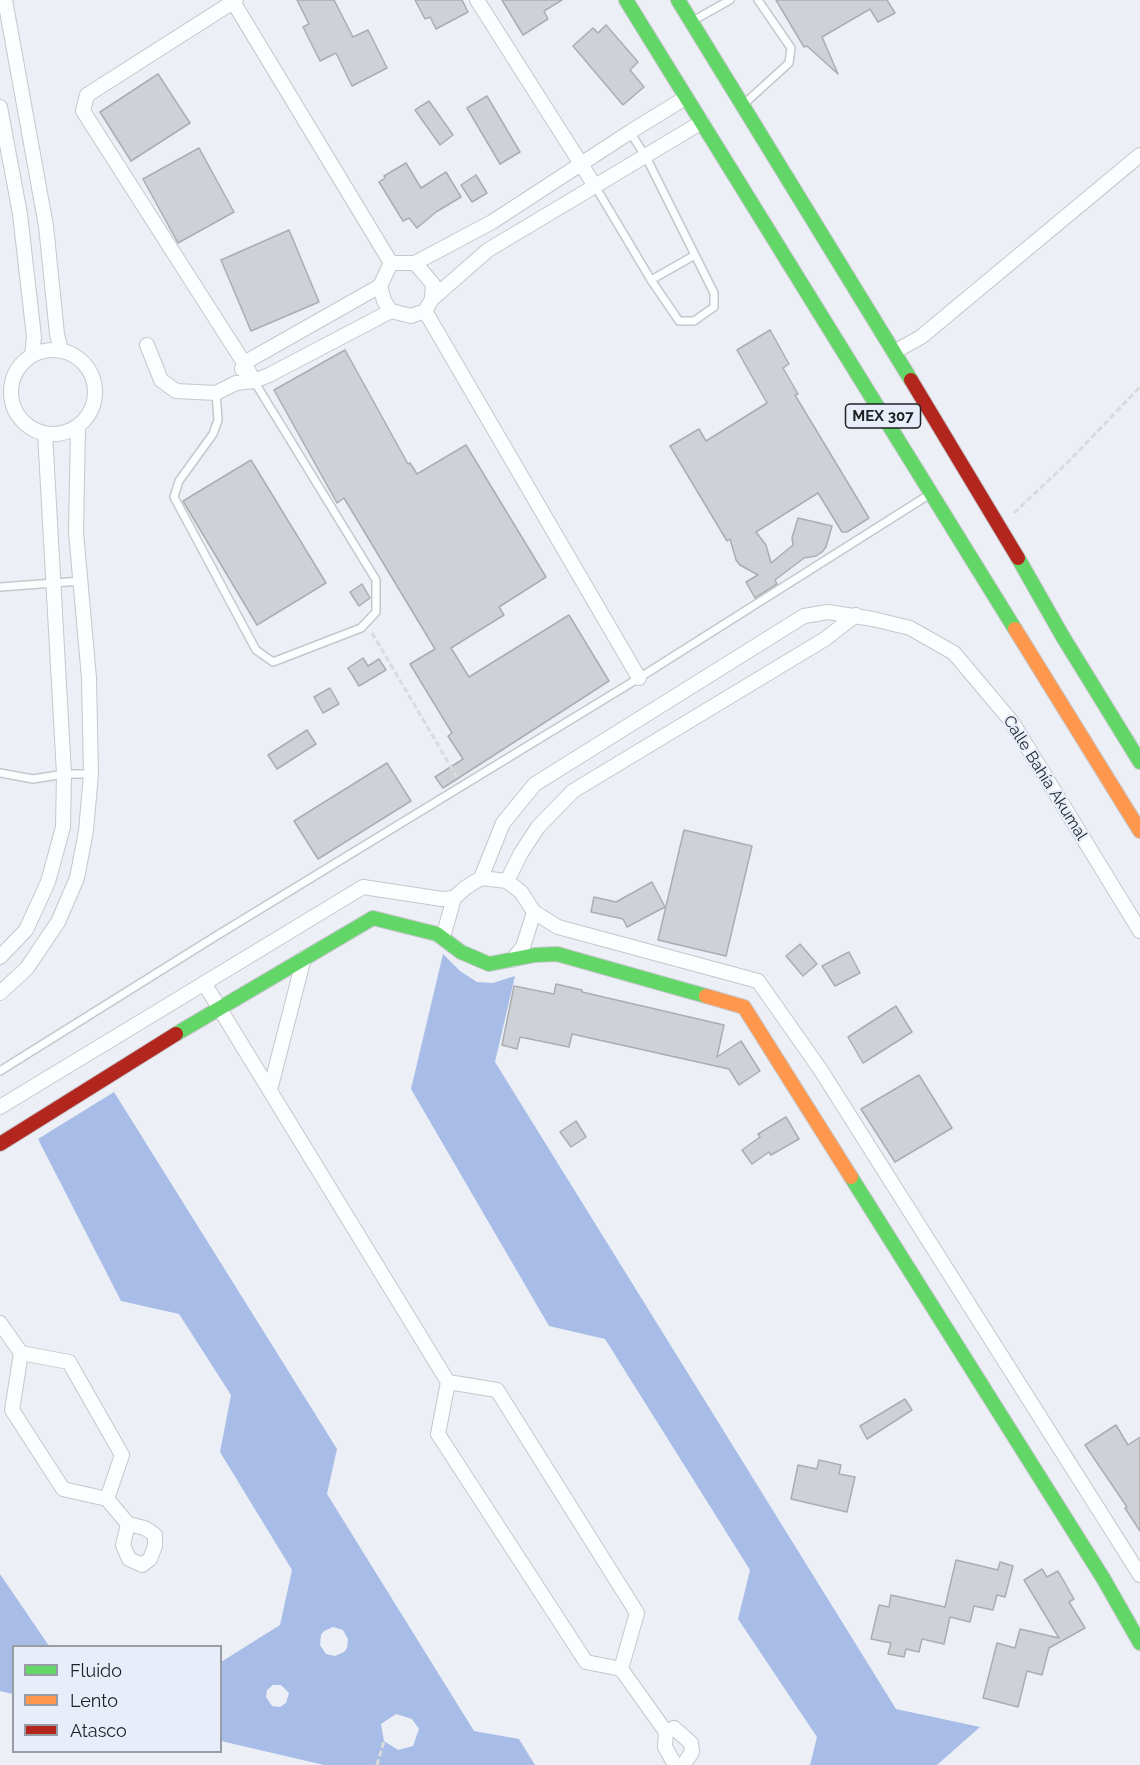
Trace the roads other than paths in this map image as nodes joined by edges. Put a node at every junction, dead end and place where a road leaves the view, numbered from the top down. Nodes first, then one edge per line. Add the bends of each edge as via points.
1 (5, 0) edge
2 (477, 0) edge
3 (626, 0) edge
4 (678, 0) edge
5 (730, 0) edge
6 (758, 0) edge
7 (234, 1) edge
8 (691, 22) junction
9 (685, 98) junction
10 (742, 105) junction
11 (0, 106) edge
12 (702, 122) junction
13 (630, 132) junction
14 (1140, 155) edge
15 (646, 157) junction
16 (581, 163) junction
17 (595, 186) junction
18 (695, 255) junction
19 (391, 263) junction
20 (415, 263) junction
21 (651, 280) junction
22 (380, 286) junction
23 (428, 305) junction
24 (391, 311) junction
25 (147, 345) dead end
26 (61, 350) junction
27 (894, 352) junction
28 (32, 355) junction
29 (244, 363) junction
30 (254, 381) junction
31 (236, 383) junction
32 (216, 393) junction
33 (6, 394) edge
34 (78, 426) junction
35 (45, 433) junction
36 (931, 493) junction
37 (81, 581) junction
38 (53, 584) junction
39 (0, 587) edge
40 (855, 615) junction
41 (639, 678) junction
42 (1140, 762) edge
43 (0, 773) edge
44 (64, 774) junction
45 (91, 774) junction
46 (1140, 831) edge
47 (482, 878) junction
48 (507, 881) junction
49 (454, 898) junction
50 (534, 912) junction
51 (1140, 931) edge
52 (443, 937) junction
53 (0, 957) edge
54 (304, 958) junction
55 (512, 960) junction
56 (204, 983) junction
57 (0, 993) edge
58 (218, 1008) junction
59 (0, 1071) edge
60 (270, 1090) junction
61 (0, 1107) edge
62 (0, 1143) edge
63 (0, 1323) edge
64 (21, 1353) junction
65 (448, 1382) junction
66 (107, 1499) junction
67 (128, 1524) dead end
68 (1140, 1575) edge
69 (1140, 1643) edge
70 (621, 1669) junction
71 (666, 1732) dead end

1 - 26 street via 46,226
2 - 16 street
3 - 9 main road, MEX 307
4 - 8 main road, MEX 307
5 - 8 lane
6 - 10 lane via 791,48 789,63
7 - 19 street
7 - 29 street via 87,95 83,111
8 - 10 main road, MEX 307
9 - 12 main road, MEX 307
9 - 13 street
10 - 27 main road, MEX 307
11 - 28 street via 20,214 34,337
12 - 15 street
12 - 36 main road, MEX 307
13 - 15 lane
13 - 16 street
14 - 27 street via 921,337
15 - 17 street
15 - 18 lane
16 - 17 street
16 - 20 street via 492,222
17 - 21 lane
17 - 23 street via 488,250
18 - 21 lane
18 - 21 lane via 714,294 714,307 694,321 679,321
19 - 20 street
19 - 22 street
20 - 23 street via 433,284
22 - 24 street
22 - 29 street
23 - 24 street via 411,316
23 - 41 street
24 - 30 street
25 - 32 street via 161,380 176,391
26 - 28 street
26 - 34 street via 85,364 95,389 93,403
27 - 42 main road, MEX 307
28 - 33 street via 16,372
29 - 30 street
29 - 31 street
30 - 31 street
30 - 32 lane via 376,580 376,612 361,628 273,662 256,650 174,497 179,481 213,434 218,420
31 - 32 street
33 - 35 street via 22,419
34 - 35 street via 57,434
34 - 37 street via 76,532
35 - 38 street
36 - 41 lane
36 - 46 main road, MEX 307
37 - 38 lane
37 - 45 street
38 - 39 lane
38 - 44 street
40 - 47 street, Calle Bahía Akumal via 828,612 804,616 535,784 503,823
40 - 48 street via 825,639 573,791 538,827
40 - 51 street, Calle Bahía Akumal via 910,628 954,653 1012,722
41 - 59 lane
43 - 44 lane via 33,779
44 - 45 lane
44 - 53 street via 63,827 48,882 26,930
45 - 57 street via 77,878 58,922 27,968
47 - 48 street
47 - 49 street
48 - 50 street via 521,892
49 - 52 street
49 - 56 street via 363,887
50 - 55 street via 523,947
50 - 68 street via 558,927 758,981 820,1068
52 - 54 main road via 373,918
52 - 55 main road via 461,952 489,964
54 - 58 main road
54 - 60 street
55 - 69 main road via 557,954 744,1008
56 - 58 street
56 - 61 street
58 - 60 street
58 - 62 main road
60 - 65 street
63 - 64 street
64 - 66 street via 12,1410 63,1489
64 - 66 street via 69,1362 122,1455
65 - 70 street via 438,1434 586,1662
65 - 70 street via 496,1390 637,1613
66 - 67 street
70 - 71 street

